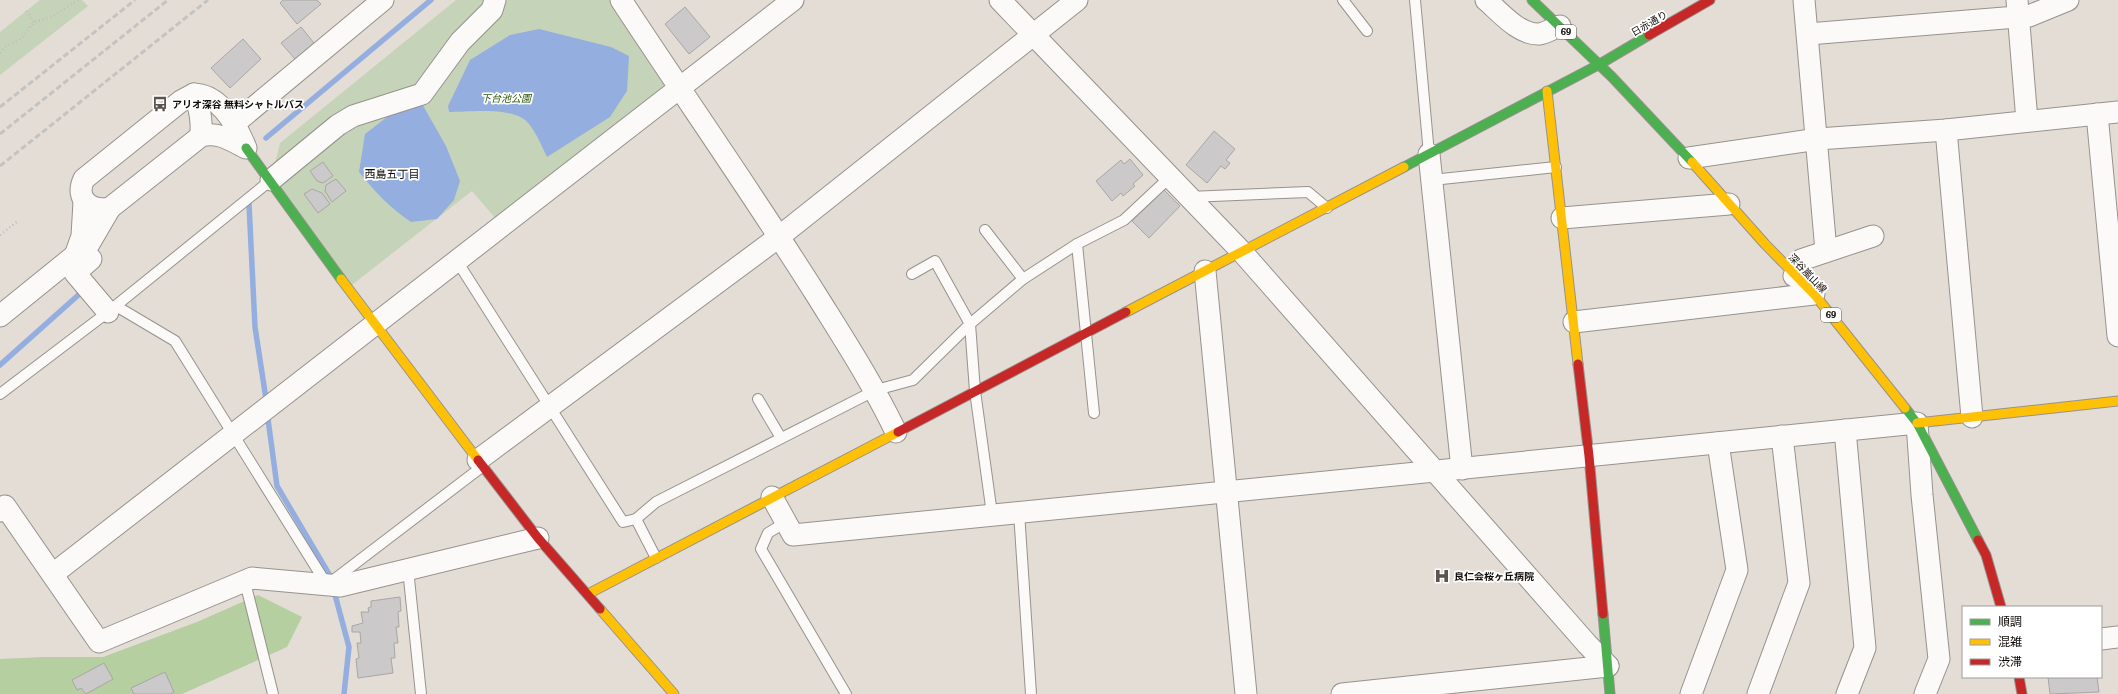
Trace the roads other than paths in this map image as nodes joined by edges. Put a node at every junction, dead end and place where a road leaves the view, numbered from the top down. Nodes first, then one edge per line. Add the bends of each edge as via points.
1 (383, 0) edge
2 (495, 0) edge
3 (622, 0) edge
4 (793, 0) edge
5 (1000, 0) edge
6 (1077, 0) edge
7 (1343, 0) edge
8 (1415, 0) edge
9 (1486, 0) edge
10 (1710, 0) edge
11 (1804, 0) edge
12 (2068, 0) edge
13 (1536, 2) edge
14 (2017, 9) edge
15 (1560, 26) junction
16 (1367, 31) dead end
17 (1033, 34) junction
18 (1808, 34) junction
19 (1600, 64) junction
20 (679, 90) junction
21 (1547, 91) junction
22 (194, 94) junction
23 (2118, 112) edge
24 (2097, 114) junction
25 (2027, 122) junction
26 (1946, 130) junction
27 (237, 135) junction
28 (201, 136) junction
29 (1818, 139) junction
30 (1429, 154) junction
31 (1689, 158) junction
32 (1556, 167) junction
33 (1170, 177) junction
34 (271, 180) junction
35 (1432, 180) junction
36 (1189, 197) junction
37 (84, 202) junction
38 (1729, 204) junction
39 (110, 208) junction
40 (1327, 208) junction
41 (1562, 218) junction
42 (985, 230) dead end
43 (780, 236) junction
44 (1873, 236) dead end
45 (1077, 244) junction
46 (1826, 251) junction
47 (1242, 252) junction
48 (71, 258) junction
49 (457, 261) junction
50 (1205, 271) junction
51 (912, 274) dead end
52 (1794, 276) junction
53 (1023, 279) junction
54 (1814, 294) junction
55 (112, 309) junction
56 (0, 316) edge
57 (1574, 322) junction
58 (970, 324) junction
59 (374, 325) junction
60 (1086, 333) junction
61 (2118, 336) edge
62 (876, 390) junction
63 (975, 391) junction
64 (0, 394) edge
65 (758, 399) dead end
66 (2118, 401) edge
67 (551, 406) junction
68 (1094, 413) dead end
69 (1972, 417) junction
70 (1917, 423) junction
71 (1845, 430) junction
72 (896, 432) junction
73 (233, 434) junction
74 (1782, 436) junction
75 (782, 438) junction
76 (1718, 443) junction
77 (1589, 456) junction
78 (481, 463) junction
79 (1462, 469) junction
80 (1436, 472) junction
81 (1227, 490) junction
82 (772, 497) junction
83 (0, 511) edge
84 (1019, 512) junction
85 (992, 514) junction
86 (636, 520) junction
87 (786, 522) junction
88 (538, 538) junction
89 (656, 558) junction
90 (408, 569) junction
91 (53, 574) junction
92 (245, 582) junction
93 (327, 585) junction
94 (588, 594) junction
95 (2001, 606) edge
96 (2118, 637) edge
97 (2102, 639) edge
98 (1608, 666) junction
99 (2019, 678) edge
100 (1429, 689) edge
101 (1368, 693) edge
102 (273, 694) edge
103 (421, 694) edge
104 (674, 694) edge
105 (846, 694) edge
106 (1031, 694) edge
107 (1246, 694) edge
108 (1342, 694) edge
109 (1610, 694) edge
110 (1691, 694) edge
111 (1758, 694) edge
112 (1847, 694) edge
113 (1925, 694) edge
114 (2022, 694) edge

1 - 27 street
2 - 34 street via 492,10 460,42 422,94 353,116 338,125
3 - 20 street
4 - 20 street
5 - 17 street
6 - 17 street
7 - 16 lane
8 - 30 lane
9 - 15 street via 1529,33 1540,34
10 - 19 street, 日赤通り
11 - 18 street
12 - 14 street via 2029,16
13 - 15 street, 深谷嵐山線 / 69
14 - 18 street
14 - 25 street
15 - 19 street, 深谷嵐山線 / 69
17 - 33 street
17 - 43 street
18 - 29 street
19 - 21 street, 日赤通り
19 - 31 street, 深谷嵐山線 / 69
20 - 43 street
20 - 49 street
21 - 30 street, 日赤通り
21 - 32 street
22 - 27 street via 203,94 211,99
22 - 28 street via 200,108
22 - 37 street via 181,101 84,179 80,191
23 - 24 street
24 - 25 street
24 - 61 street
25 - 26 street
26 - 29 street
26 - 69 street
27 - 28 street
27 - 34 street
28 - 39 street
29 - 31 street
29 - 46 street
30 - 35 street
30 - 40 street, 日赤通り
31 - 38 street, 深谷嵐山線 / 69
32 - 35 lane
32 - 41 street
33 - 36 street
33 - 45 lane via 1124,220
34 - 55 lane
34 - 59 street
35 - 79 street
36 - 40 lane via 1308,192
36 - 47 street
37 - 39 street via 96,209
37 - 48 street via 82,236
38 - 41 street
38 - 52 street, 深谷嵐山線 / 69
39 - 48 street via 89,244
40 - 47 street, 日赤通り
41 - 57 street
42 - 53 lane
43 - 62 street
43 - 67 street
44 - 46 street
45 - 53 lane
45 - 60 lane
46 - 52 street via 1801,260
47 - 50 street, 日赤通り
47 - 80 street
48 - 55 street via 71,268 87,255 91,259 75,273
48 - 56 street
49 - 59 street
49 - 67 lane
50 - 60 street, 日赤通り
50 - 81 street
51 - 58 lane via 935,261
52 - 54 street, 深谷嵐山線 / 69
53 - 58 lane
54 - 57 street
54 - 70 street, 深谷嵐山線 / 69
55 - 64 lane
55 - 73 lane via 175,341
57 - 77 street
58 - 62 lane via 913,380
58 - 63 lane
59 - 73 street
59 - 78 street
60 - 63 street, 日赤通り
60 - 68 lane
62 - 72 street
62 - 75 lane
63 - 72 street, 日赤通り
63 - 85 lane
65 - 75 lane
66 - 69 street
67 - 78 street
67 - 86 lane via 623,522
69 - 70 street
70 - 71 street
70 - 95 street, 深谷嵐山線 / 69 via 1986,555
70 - 113 street via 1938,660
71 - 74 street
71 - 112 street via 1865,648
72 - 82 street, 日赤通り
73 - 91 street
73 - 93 lane
74 - 76 street
74 - 111 street via 1799,583
75 - 86 lane via 656,502
76 - 77 street
76 - 110 street via 1737,570
77 - 79 street
77 - 98 street
78 - 88 street
78 - 93 lane
79 - 80 street
80 - 81 street
80 - 98 street
81 - 84 street
81 - 107 street
82 - 87 street
82 - 89 street, 日赤通り
83 - 91 street via 5,506
84 - 85 street
84 - 106 lane
85 - 87 street via 793,534
86 - 89 lane
87 - 105 lane via 768,534 761,549
88 - 90 street
88 - 94 street
89 - 94 street, 日赤通り
90 - 93 street via 340,586
90 - 103 lane
91 - 92 street via 99,642
92 - 93 street via 252,578
92 - 102 lane
94 - 104 street
96 - 97 street
98 - 100 street
98 - 109 street
99 - 114 street
100 - 101 street
101 - 108 street

